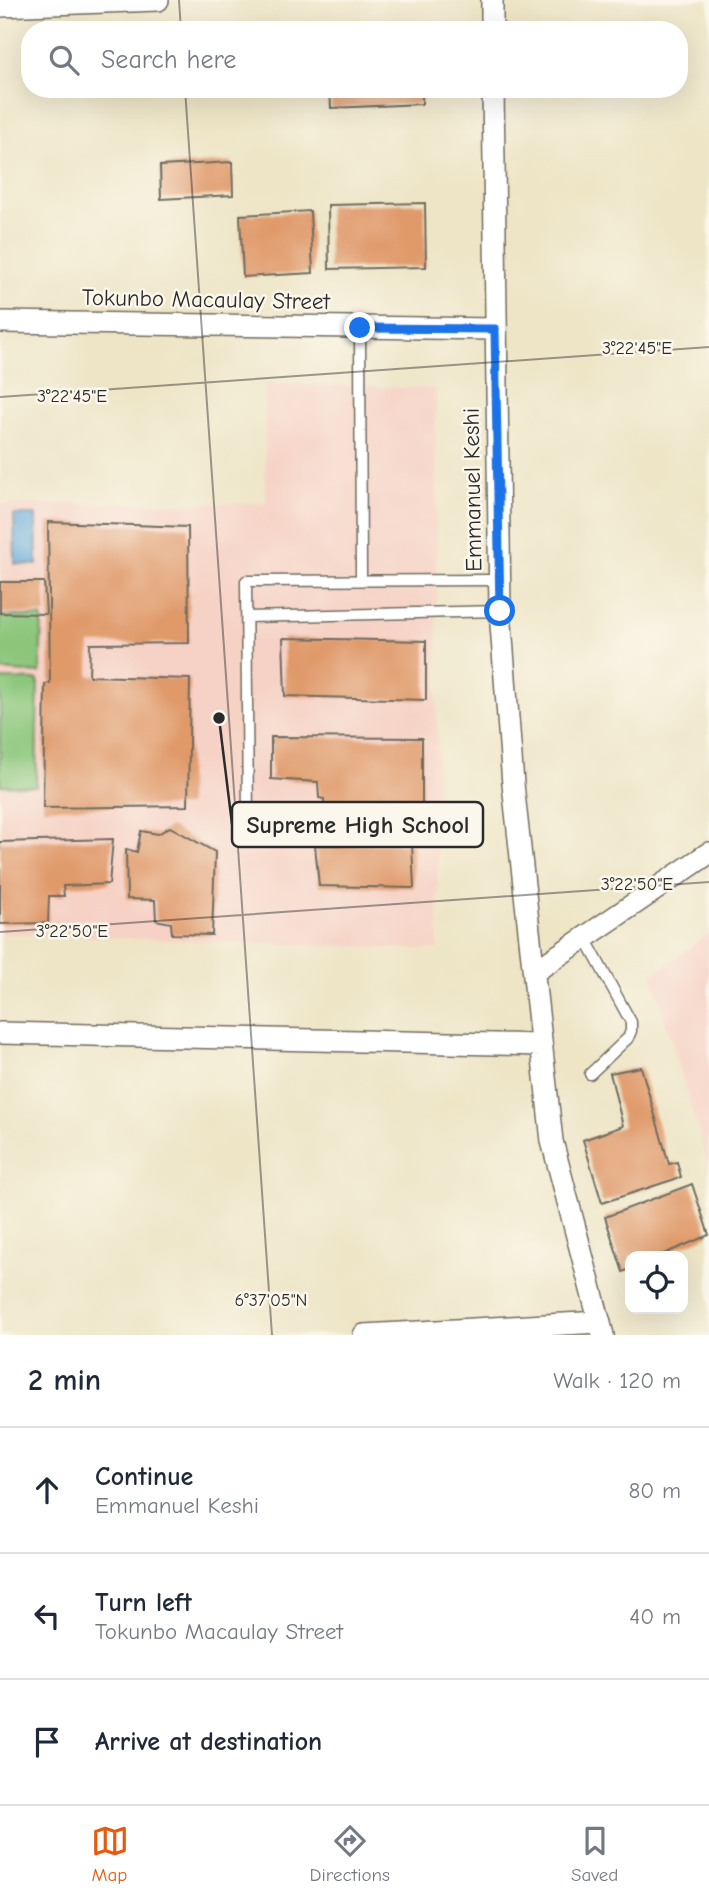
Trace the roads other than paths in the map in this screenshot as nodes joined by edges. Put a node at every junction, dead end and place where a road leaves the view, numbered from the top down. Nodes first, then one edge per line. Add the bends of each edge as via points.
1 (158, 0) edge
2 (492, 0) edge
3 (0, 6) edge
4 (492, 21) edge
5 (493, 98) edge
6 (0, 322) edge
7 (360, 328) junction
8 (495, 329) junction
9 (361, 580) junction
10 (500, 580) junction
11 (500, 611) junction
12 (247, 617) junction
13 (248, 820) dead end
14 (709, 853) edge
15 (585, 938) junction
16 (534, 972) junction
17 (0, 1033) edge
18 (540, 1045) junction
19 (590, 1074) dead end
20 (601, 1329) edge
21 (364, 1335) edge

1 - 3 street
2 - 4 street
5 - 8 street, Emmanuel Keshi
6 - 7 street, Tokunbo Macaulay Street
7 - 8 street, Tokunbo Macaulay Street
7 - 9 lane
8 - 10 street, Emmanuel Keshi
9 - 10 lane
9 - 12 lane via 246,581
10 - 11 street, Emmanuel Keshi
11 - 12 lane
11 - 16 street, Emmanuel Keshi
12 - 13 lane
14 - 15 street
15 - 16 street
15 - 19 lane via 631,1022 628,1038
16 - 18 street, Emmanuel Keshi
17 - 18 street
18 - 20 street, Emmanuel Keshi via 552,1141
20 - 21 street

